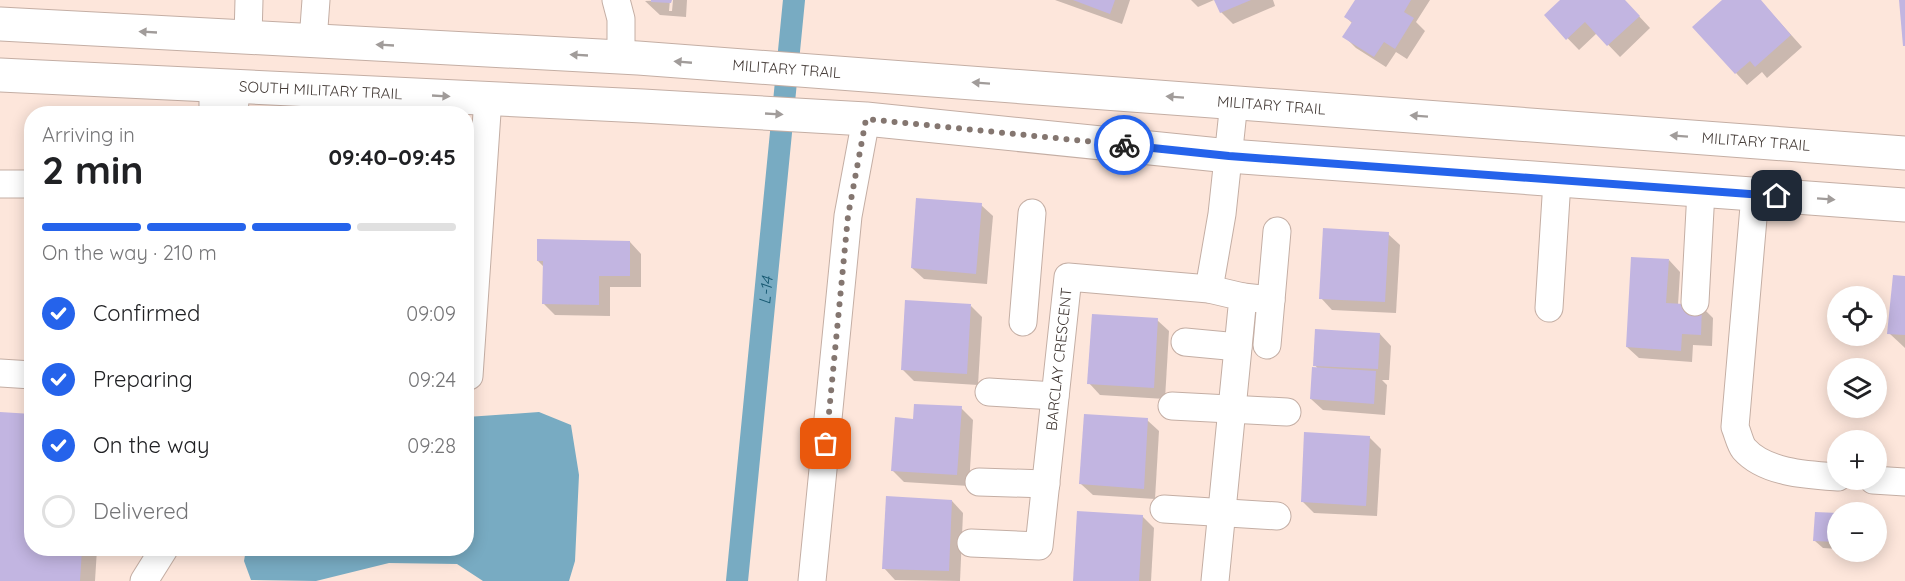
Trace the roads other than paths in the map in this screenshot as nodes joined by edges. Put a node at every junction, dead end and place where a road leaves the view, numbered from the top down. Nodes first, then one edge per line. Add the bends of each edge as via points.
1 (249, 0) edge
2 (316, 0) edge
3 (616, 0) edge
4 (0, 24) edge
5 (193, 34) junction
6 (248, 37) junction
7 (302, 40) junction
8 (0, 58) edge
9 (629, 58) junction
10 (0, 75) edge
11 (488, 98) junction
12 (224, 100) edge
13 (1234, 102) junction
14 (866, 119) junction
15 (1905, 153) edge
16 (1229, 156) junction
17 (1557, 181) junction
18 (0, 184) edge
19 (24, 184) edge
20 (1701, 191) junction
21 (1755, 195) junction
22 (1905, 205) edge
23 (1032, 213) dead end
24 (1277, 231) dead end
25 (1027, 274) junction
26 (1068, 277) junction
27 (1209, 289) junction
28 (1243, 297) junction
29 (1271, 300) junction
30 (1695, 302) dead end
31 (474, 303) edge
32 (1549, 308) dead end
33 (1023, 322) dead end
34 (1185, 342) dead end
35 (1267, 345) dead end
36 (1238, 347) junction
37 (0, 373) edge
38 (24, 374) edge
39 (989, 392) dead end
40 (1055, 396) junction
41 (1172, 406) dead end
42 (1232, 409) junction
43 (1287, 411) dead end
44 (1827, 475) edge
45 (1887, 481) edge
46 (979, 482) dead end
47 (1905, 482) edge
48 (1046, 484) junction
49 (1164, 509) dead end
50 (1222, 512) junction
51 (1276, 516) dead end
52 (971, 543) dead end
53 (160, 556) edge
54 (144, 581) edge
55 (812, 581) edge
56 (1215, 581) edge

1 - 6 street
2 - 7 street
3 - 9 street
5 -> 4 main road
5 - 6 main road
5 - 8 main road via 186,51 163,63 22,55
6 - 7 main road
9 -> 7 main road
7 - 12 main road via 249,70
13 -> 9 main road, MILITARY TRAIL
10 - 12 main road, SOUTH MILITARY TRAIL
12 -> 11 main road, SOUTH MILITARY TRAIL
11 -> 14 main road, SOUTH MILITARY TRAIL
11 - 31 street
15 -> 13 main road, MILITARY TRAIL
13 - 16 street
14 - 16 main road
14 - 55 street via 848,216
16 - 17 main road
16 - 27 street
17 - 20 main road
17 - 32 street
18 - 19 street
20 - 21 main road
20 - 30 street
21 -> 22 main road
21 - 44 street via 1736,427 1743,447 1758,461
23 - 25 street
24 - 29 street
25 - 26 street
25 - 33 street
26 - 27 street, BARCLAY CRESCENT
26 - 40 street, BARCLAY CRESCENT
27 - 28 street, BARCLAY CRESCENT
28 - 29 street, BARCLAY CRESCENT
28 - 36 street
29 - 35 street
34 - 36 street
36 - 42 street
37 - 38 street
39 - 40 street
40 - 48 street, BARCLAY CRESCENT
41 - 42 street
42 - 43 street
42 - 50 street
45 - 47 street
46 - 48 street
48 - 52 street, BARCLAY CRESCENT via 1039,546
49 - 50 street
50 - 51 street
50 - 56 street
53 - 54 street

